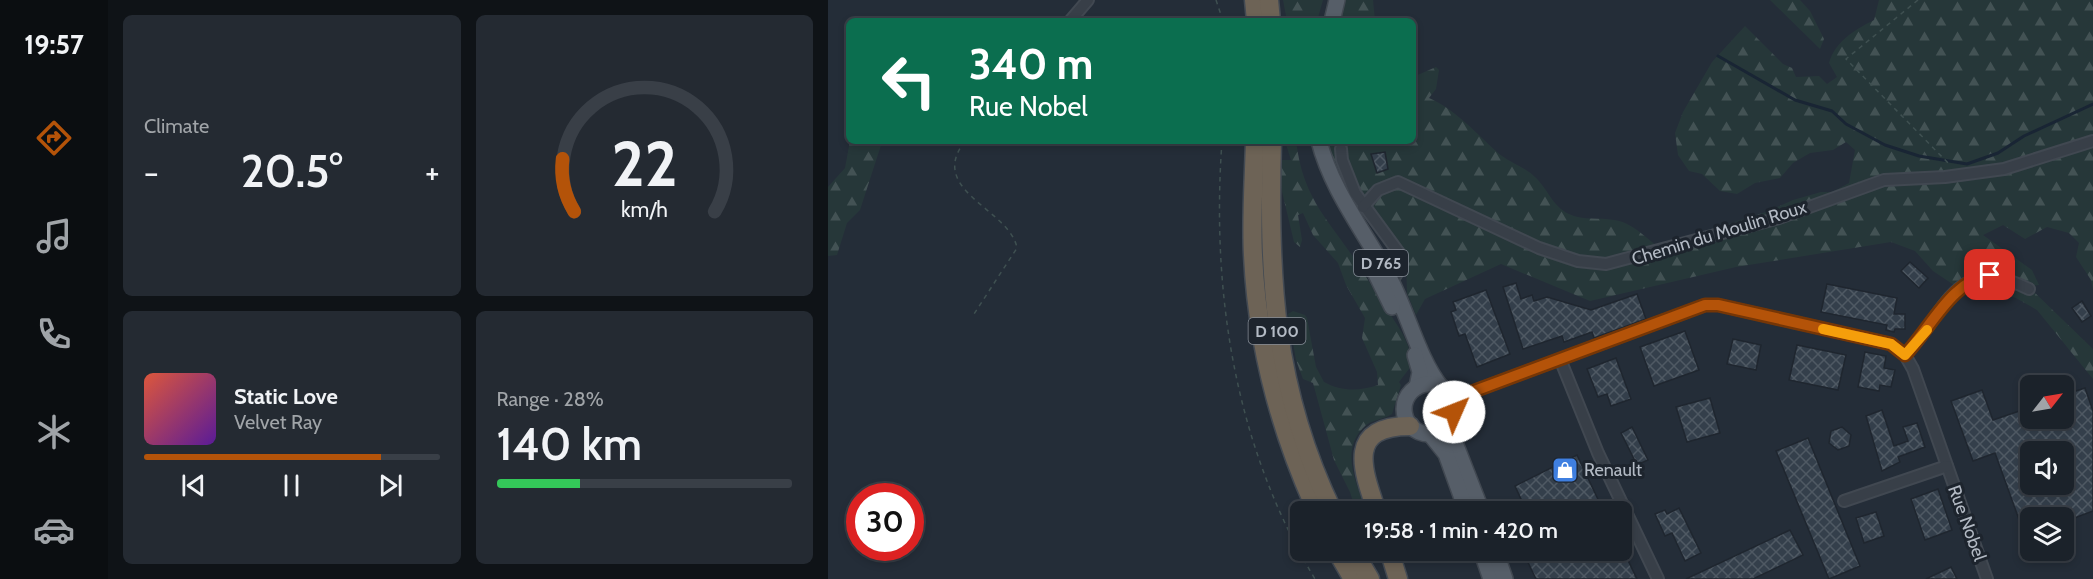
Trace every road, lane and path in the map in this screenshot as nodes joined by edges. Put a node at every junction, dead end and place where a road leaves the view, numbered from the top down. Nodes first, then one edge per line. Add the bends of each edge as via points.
1 (1088, 0) edge
2 (1216, 0) edge
3 (1254, 0) edge
4 (1269, 0) edge
5 (1329, 0) edge
6 (1337, 0) edge
7 (1918, 0) edge
8 (1073, 18) edge
9 (1222, 18) edge
10 (1256, 18) edge
11 (1271, 18) edge
12 (1325, 18) edge
13 (1333, 18) edge
14 (2093, 141) edge
15 (964, 144) edge
16 (1222, 144) edge
17 (1256, 144) edge
18 (1272, 144) edge
19 (1312, 144) edge
20 (1320, 144) edge
21 (1341, 149) dead end
22 (1960, 175) junction
23 (1363, 207) junction
24 (1389, 288) junction
25 (2029, 289) dead end
26 (974, 314) dead end
27 (1905, 355) junction
28 (1560, 359) junction
29 (1417, 387) junction
30 (1444, 390) junction
31 (1469, 393) junction
32 (1455, 416) junction
33 (1410, 426) junction
34 (1430, 434) junction
35 (1467, 439) dead end
36 (1947, 466) junction
37 (1312, 501) edge
38 (1329, 501) edge
39 (1374, 501) edge
40 (1463, 501) edge
41 (1479, 501) edge
42 (1844, 501) dead end
43 (1342, 561) edge
44 (1359, 561) edge
45 (1392, 561) edge
46 (1485, 561) edge
47 (1498, 561) edge
48 (1315, 579) edge
49 (1353, 579) edge
50 (1370, 579) edge
51 (1398, 579) edge
52 (1491, 579) edge
53 (1504, 579) edge
54 (1658, 579) edge
55 (1987, 579) edge

1 - 8 street
2 - 9 path
3 - 10 highway
4 - 11 highway
5 - 12 main road
6 - 13 main road
7 - 22 path via 1846,59
14 - 22 street, Chemin du Moulin Roux via 2004,169
15 - 26 path via 954,168 957,178 967,193 1010,232 1017,248
16 - 48 path via 1220,240 1225,322 1232,361 1263,473 1288,531
17 - 37 highway, D 100 via 1253,255 1264,347 1292,452
18 - 38 highway, D 100 via 1269,220 1276,328 1300,431
19 - 24 main road, D 765 via 1324,183
20 - 24 main road, D 765 via 1332,180
21 - 23 street via 1350,182
22 - 23 street, Chemin du Moulin Roux via 1884,180 1779,218 1606,264 1578,261 1539,248 1398,182 1378,190
23 - 24 street via 1402,257
24 - 29 main road, D 765 via 1417,360
24 - 30 main road, D 765 via 1430,371
25 - 27 street via 1990,275 1966,283
27 - 28 street via 1891,344 1711,304
27 - 36 street, Rue Nobel
28 - 31 street
28 - 54 street
29 - 30 main road via 1433,384
29 - 33 main road via 1404,405
30 - 31 street
30 - 32 main road
31 - 32 street
32 - 34 main road via 1437,433
32 - 35 path
32 - 41 main road
33 - 34 main road
33 - 39 highway via 1386,428 1373,435 1363,450 1362,464
34 - 40 main road via 1446,454
36 - 42 street, Rue Nobel
36 - 55 street, Rue Nobel
43 - 49 highway
44 - 50 highway
45 - 51 highway
46 - 52 main road
47 - 53 main road

